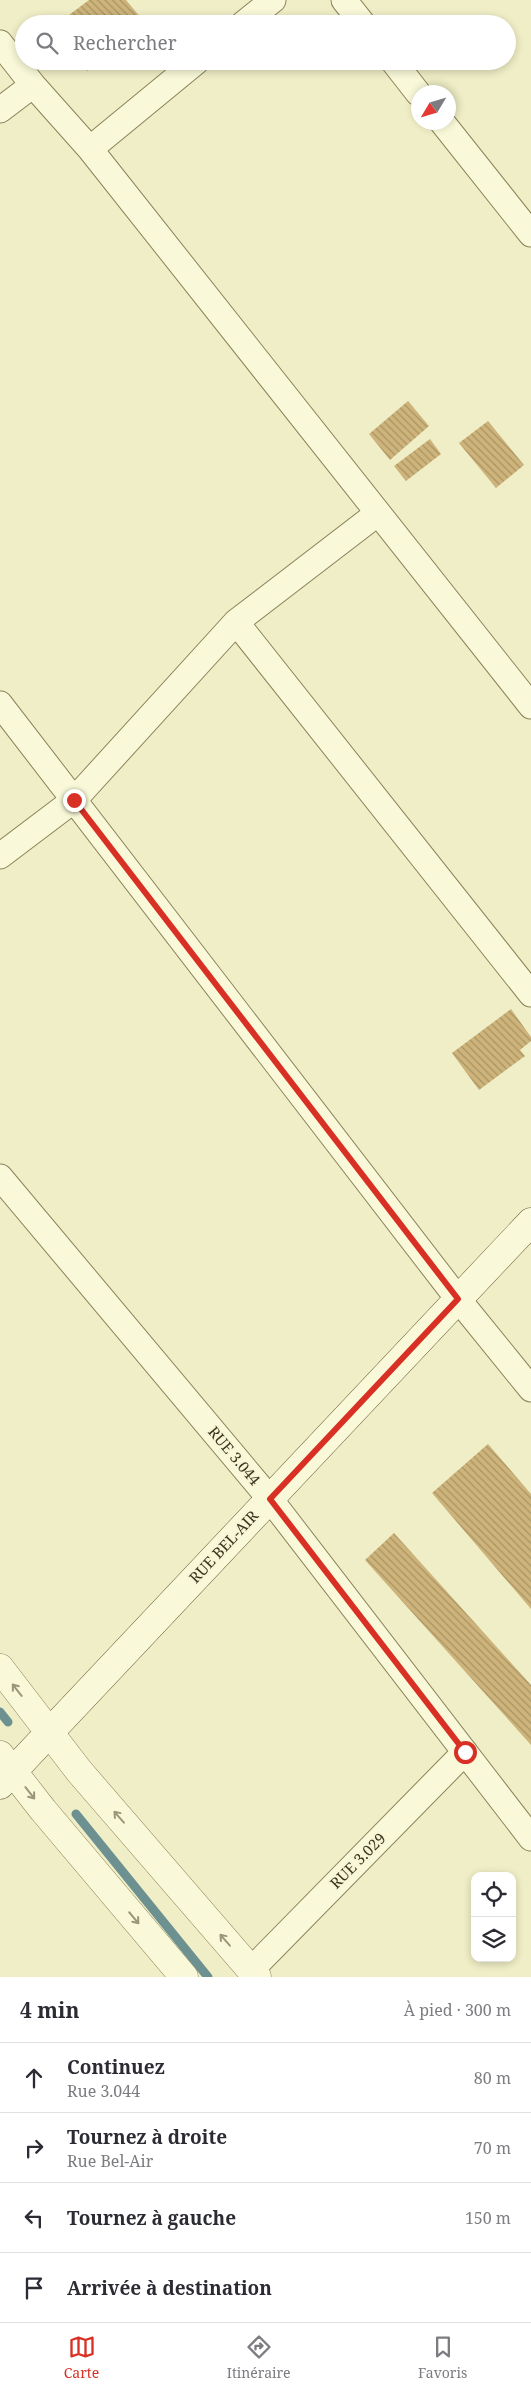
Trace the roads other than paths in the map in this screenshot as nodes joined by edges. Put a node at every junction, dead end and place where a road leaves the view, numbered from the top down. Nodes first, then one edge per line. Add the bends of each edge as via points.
1 (273, 0) edge
2 (344, 0) edge
3 (254, 15) edge
4 (356, 15) edge
5 (0, 43) edge
6 (15, 62) edge
7 (21, 70) edge
8 (186, 70) edge
9 (400, 70) edge
10 (33, 85) junction
11 (412, 85) edge
12 (0, 110) edge
13 (448, 130) edge
14 (90, 148) junction
15 (531, 234) edge
16 (378, 513) junction
17 (236, 622) junction
18 (0, 704) edge
19 (531, 706) edge
20 (74, 800) junction
21 (0, 856) edge
22 (531, 994) edge
23 (0, 1177) edge
24 (531, 1222) edge
25 (458, 1299) junction
26 (531, 1390) edge
27 (270, 1499) junction
28 (0, 1668) edge
29 (50, 1732) junction
30 (465, 1752) junction
31 (4, 1770) edge
32 (523, 1811) edge
33 (531, 1838) edge
34 (254, 1973) edge
35 (184, 1977) edge

1 - 3 street
2 - 4 street
5 - 6 street
7 - 10 street
8 - 14 street
9 - 11 street
10 - 12 street
10 - 14 street
13 - 15 street
14 - 16 street
16 - 17 street
16 - 19 street
17 - 20 street
17 - 22 street
18 - 20 street
20 - 21 street
20 - 25 street
23 - 27 street, RUE 3.044
24 - 25 main road, RUE BEL-AIR
25 - 26 street
25 - 27 main road, RUE BEL-AIR
27 - 29 main road, RUE BEL-AIR
27 - 30 street, RUE 3.044
29 -> 28 main road
29 - 31 main road, RUE BEL-AIR
34 -> 29 main road via 79,1771
30 - 32 street, RUE 3.044
30 - 34 street, RUE 3.029
31 -> 35 main road
32 - 33 street, RUE 3.044

